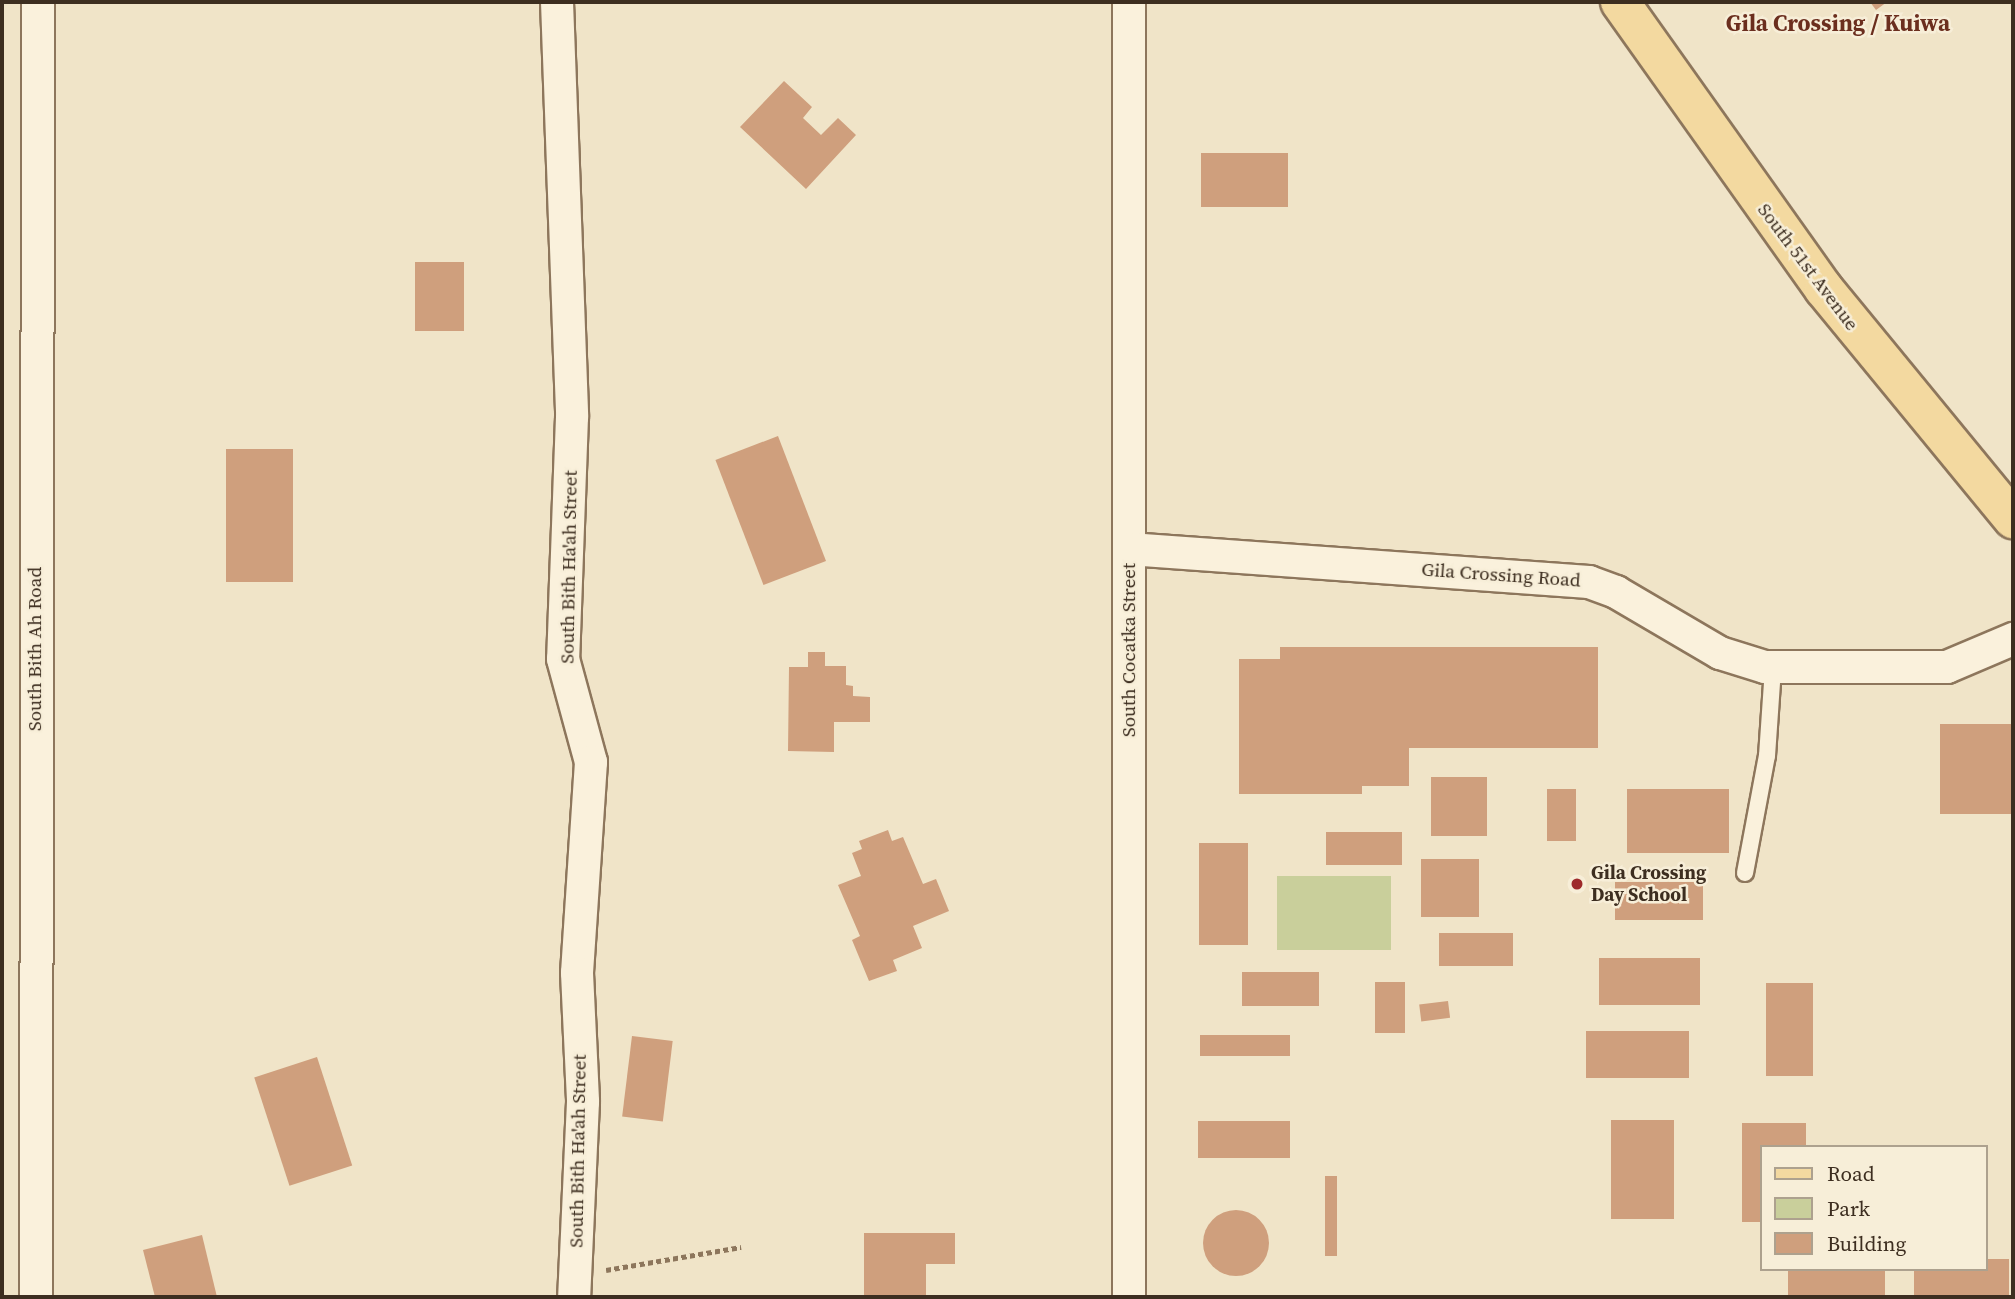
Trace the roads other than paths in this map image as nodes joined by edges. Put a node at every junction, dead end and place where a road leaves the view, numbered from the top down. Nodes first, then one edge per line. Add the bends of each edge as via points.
1 (38, 2) edge
2 (557, 2) edge
3 (1129, 2) edge
4 (1620, 2) edge
5 (2013, 519) edge
6 (1129, 549) junction
7 (2013, 639) edge
8 (1773, 667) junction
9 (1745, 873) dead end
10 (574, 1286) edge
11 (36, 1297) edge
12 (1129, 1297) edge

1 - 11 street, South Bith Ah Road
2 - 10 street, South Bith Ha'ah Street via 572,417 564,659 591,762 577,973 583,1102
3 - 6 street, South Cocatka Street
4 - 5 main road, South 51st Avenue via 1824,289
6 - 8 street, Gila Crossing Road via 1589,582 1616,592 1720,653
6 - 12 street, South Cocatka Street
7 - 8 street, Gila Crossing Road via 1947,667
8 - 9 lane via 1767,756

